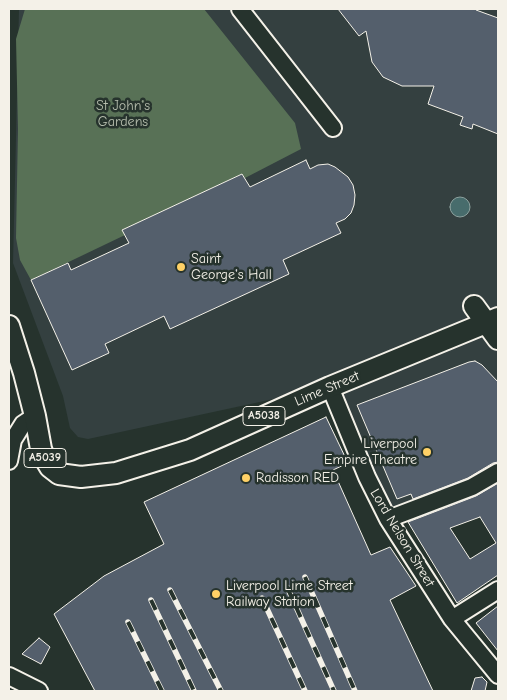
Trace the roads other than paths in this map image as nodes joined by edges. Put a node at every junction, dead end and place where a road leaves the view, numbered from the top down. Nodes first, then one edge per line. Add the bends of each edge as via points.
1 (240, 9) edge
2 (334, 128) dead end
3 (474, 306) dead end
4 (492, 320) edge
5 (9, 326) edge
6 (498, 339) edge
7 (330, 387) junction
8 (35, 416) junction
9 (9, 460) edge
10 (495, 473) edge
11 (81, 477) joint
12 (388, 519) junction
13 (498, 590) edge
14 (452, 619) junction
15 (498, 675) edge
16 (9, 676) edge
17 (30, 689) edge

1 - 2 street
3 - 4 main road
4 - 6 main road
4 - 7 main road, Lime Street / A5038
5 - 8 main road, A5039
7 - 11 main road, Lime Street / A5038 via 190,450 116,472
7 - 12 street, Lord Nelson Street
8 - 9 street via 23,424 13,440
8 - 11 main road, A5039 via 41,449 50,467 59,474
10 - 12 street via 472,487
12 - 14 street, Lord Nelson Street
13 - 14 street
14 - 15 street, Lord Nelson Street
16 - 17 street

